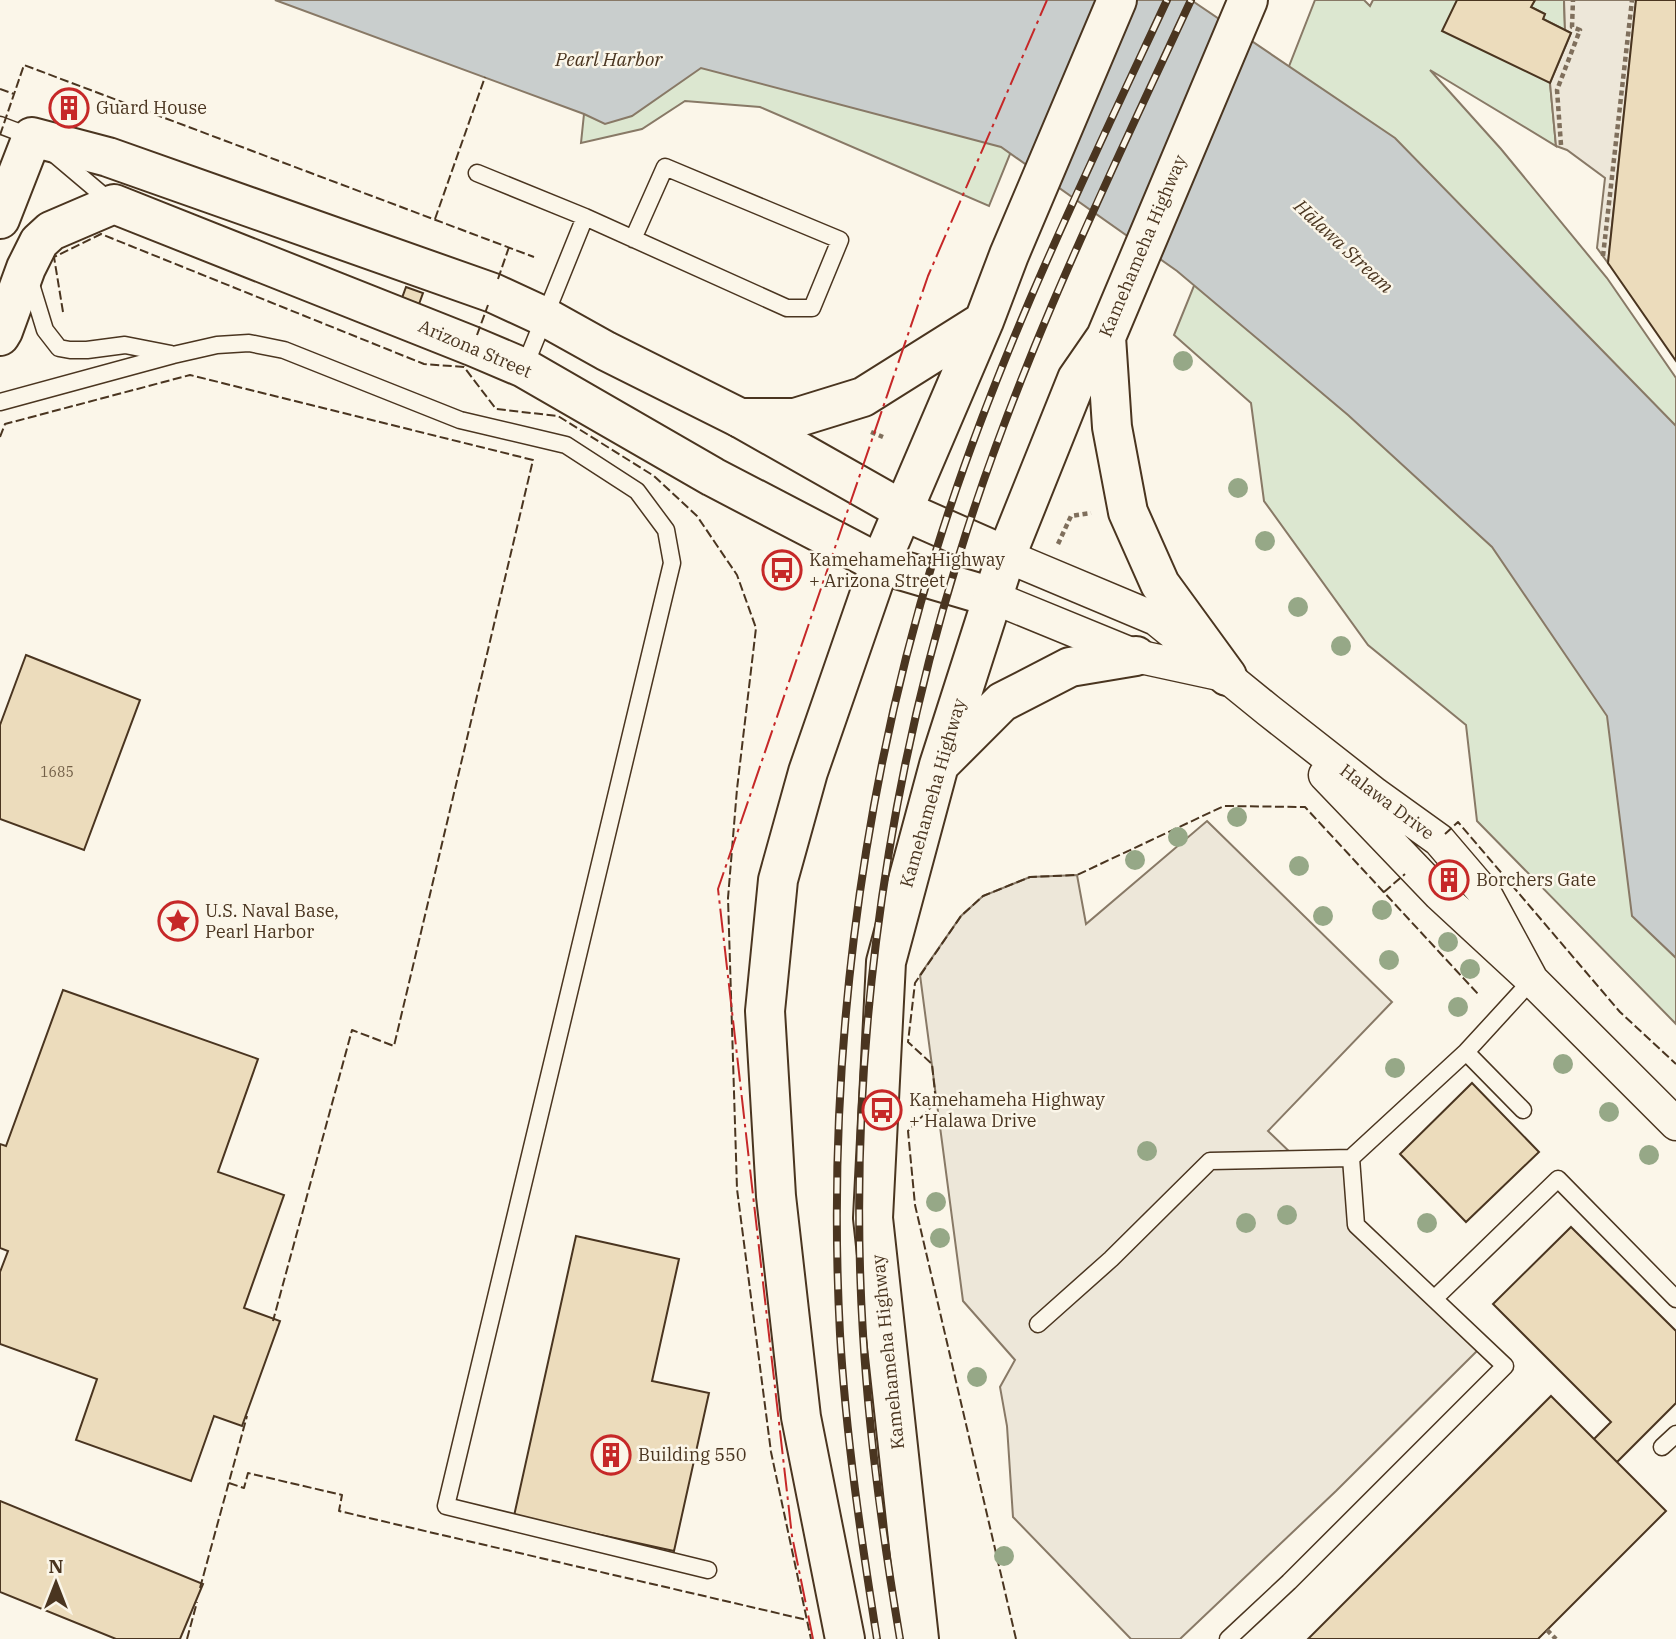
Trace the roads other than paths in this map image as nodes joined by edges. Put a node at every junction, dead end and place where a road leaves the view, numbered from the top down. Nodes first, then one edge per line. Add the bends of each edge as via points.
1 (1117, 0) edge
2 (1248, 0) edge
3 (16, 131) edge
4 (477, 173) dead end
5 (114, 204) junction
6 (585, 217) junction
7 (0, 219) edge
8 (633, 239) junction
9 (26, 268) junction
10 (545, 317) junction
11 (984, 321) junction
12 (0, 335) edge
13 (1106, 337) junction
14 (173, 355) junction
15 (524, 368) junction
16 (0, 402) edge
17 (740, 418) junction
18 (904, 511) junction
19 (1006, 556) junction
20 (880, 564) junction
21 (992, 597) junction
22 (1136, 656) junction
23 (1227, 676) junction
24 (939, 765) junction
25 (1532, 980) junction
26 (1466, 1052) junction
27 (1523, 1110) dead end
28 (1676, 1124) edge
29 (1351, 1158) junction
30 (1434, 1299) junction
31 (1676, 1300) edge
32 (1038, 1324) dead end
33 (1676, 1434) edge
34 (1662, 1447) dead end
35 (708, 1570) dead end
36 (845, 1639) edge
37 (919, 1639) edge
38 (1228, 1639) edge

1 - 11 main road
2 - 13 main road, Kamehameha Highway
3 - 5 lane
3 - 7 main road
3 - 10 main road via 108,157 492,293
4 - 6 lane
5 - 9 main road via 51,231 39,242
5 - 15 main road, Arizona Street
6 - 8 lane
6 - 10 lane
8 - 8 lane via 787,308 812,308 840,240 665,166
9 - 12 main road
9 - 14 lane via 46,330 59,348 87,351 125,345
10 - 15 lane
10 - 17 main road
11 - 17 main road via 863,397 795,418
11 - 18 main road
13 - 19 main road, Kamehameha Highway via 1077,379
13 - 23 main road via 1112,427 1128,512 1160,584
14 - 16 lane
14 - 35 lane via 249,343 284,350 460,421 566,445 637,491 666,530 672,563 446,1506
15 - 20 main road, Arizona Street via 713,477
17 - 18 main road
18 - 19 main road
18 - 20 main road
19 - 21 main road, Kamehameha Highway
19 - 23 street, Halawa Drive via 1156,619
20 - 21 main road, Arizona Street
20 - 36 main road via 808,772 778,880 765,1011 776,1196 801,1417
21 - 22 street, Halawa Drive
21 - 24 main road, Kamehameha Highway
22 - 23 street, Halawa Drive
22 - 24 main road via 1070,667 1002,702
23 - 25 street, Halawa Drive via 1268,710 1439,894
24 - 37 main road, Kamehameha Highway via 886,962 873,1218
25 - 26 lane
25 - 28 street, Halawa Drive
26 - 27 lane
26 - 29 lane
29 - 30 lane via 1356,1225
29 - 32 lane via 1210,1161
30 - 31 lane via 1558,1180
30 - 38 lane via 1505,1366
33 - 34 lane

